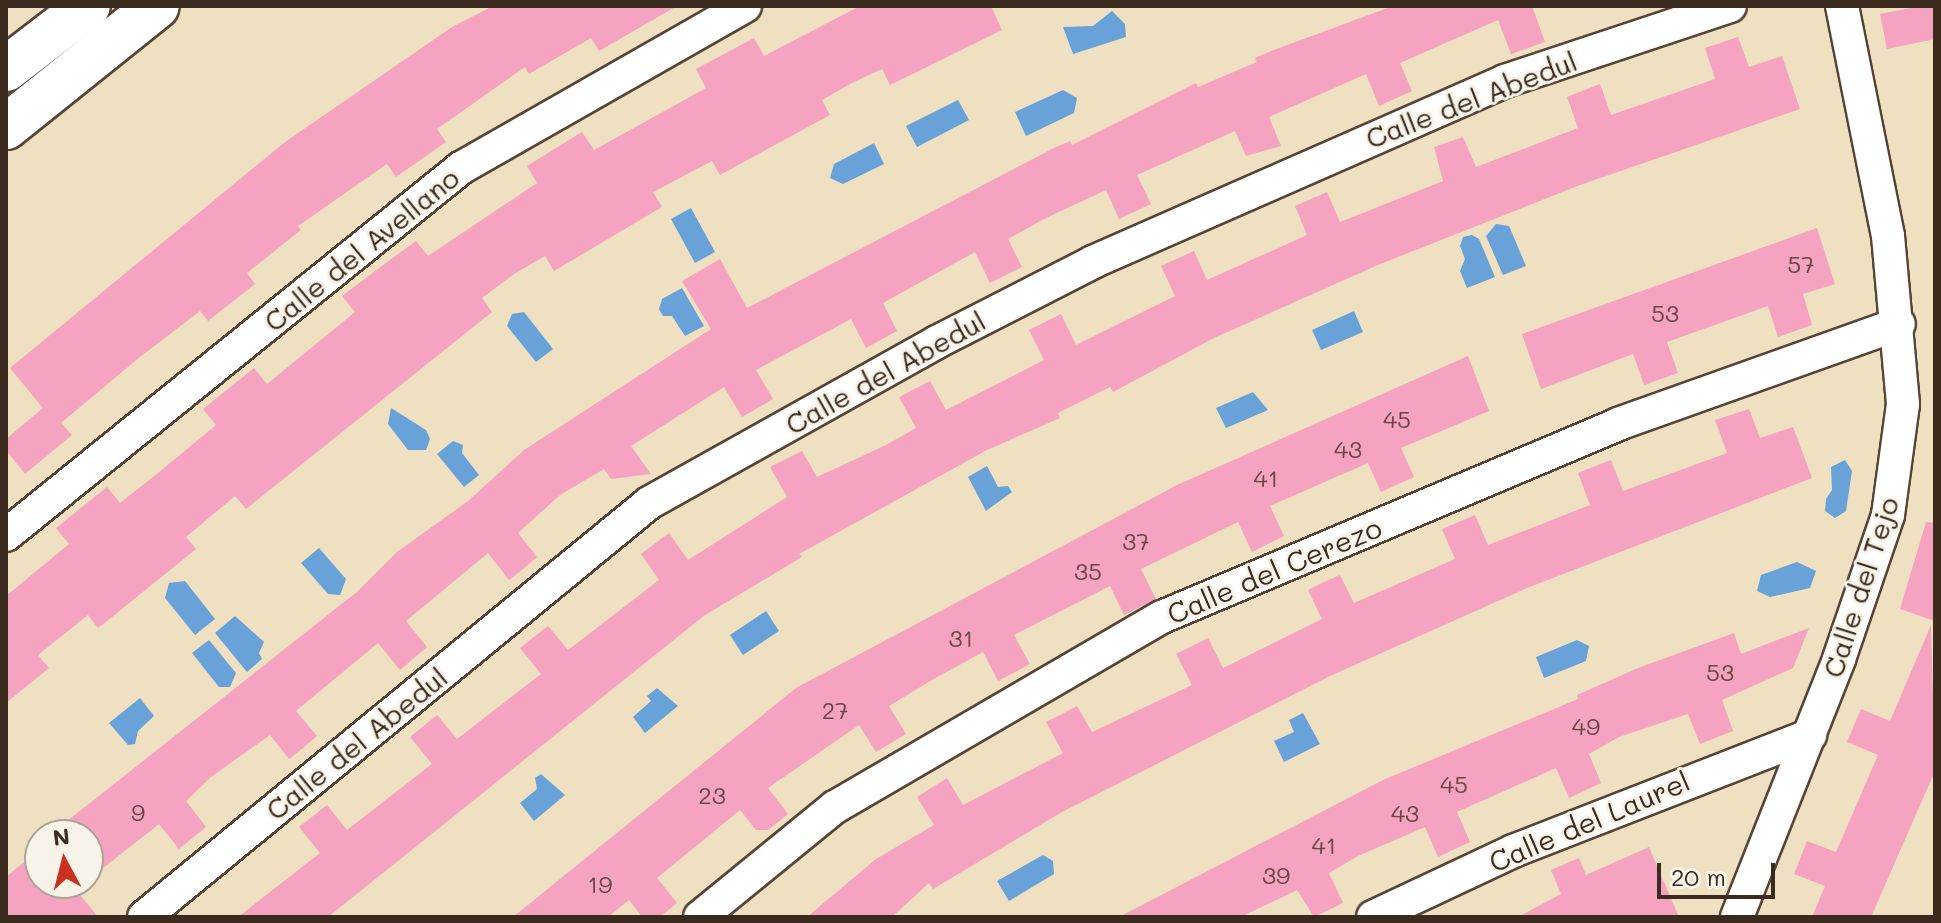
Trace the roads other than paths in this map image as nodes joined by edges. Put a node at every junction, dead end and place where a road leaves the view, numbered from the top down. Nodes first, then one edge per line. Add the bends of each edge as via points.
1 (88, 6) edge
2 (157, 6) edge
3 (745, 6) edge
4 (1730, 6) edge
5 (1842, 6) edge
6 (6, 69) edge
7 (6, 127) edge
8 (1899, 324) junction
9 (6, 535) edge
10 (1810, 735) junction
11 (144, 917) edge
12 (700, 917) edge
13 (1373, 917) edge
14 (1737, 917) edge

1 - 6 street
2 - 7 street
3 - 9 street, Calle del Avellano via 461,168
4 - 11 street, Calle del Abedul via 1505,81 1093,262 937,342 649,503
5 - 8 street, Calle del Tejo via 1888,236
8 - 10 street, Calle del Tejo via 1903,404 1888,515
8 - 12 street, Calle del Cerezo via 1618,424 1162,617 835,807
10 - 13 street, Calle del Laurel via 1513,851
10 - 14 street, Calle del Tejo

